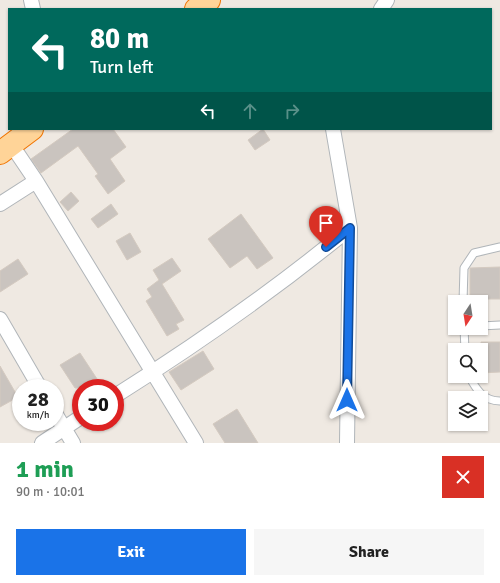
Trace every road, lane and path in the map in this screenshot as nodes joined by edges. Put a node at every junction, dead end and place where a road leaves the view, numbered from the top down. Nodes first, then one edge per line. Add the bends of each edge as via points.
1 (209, 0) edge
2 (197, 8) edge
3 (31, 130) edge
4 (333, 130) edge
5 (6, 149) edge
6 (36, 181) junction
7 (0, 204) edge
8 (350, 228) junction
9 (500, 247) edge
10 (463, 295) edge
11 (0, 319) edge
12 (500, 325) edge
13 (488, 326) edge
14 (152, 373) junction
15 (35, 379) edge
16 (472, 383) edge
17 (124, 390) edge
18 (500, 401) edge
19 (72, 423) edge
20 (64, 428) joint
21 (60, 431) edge
22 (42, 443) edge
23 (73, 443) edge
24 (196, 443) edge
25 (347, 443) edge

1 - 2 highway
3 - 5 highway
4 - 8 street
5 - 6 street
6 - 7 street
6 - 14 street
8 - 14 street via 290,276
8 - 25 street
9 - 10 lane via 474,253 464,268
11 - 15 street
12 - 13 lane
14 - 17 street
14 - 24 street
16 - 18 lane via 477,392
19 - 20 street
20 - 23 street
21 - 22 street

